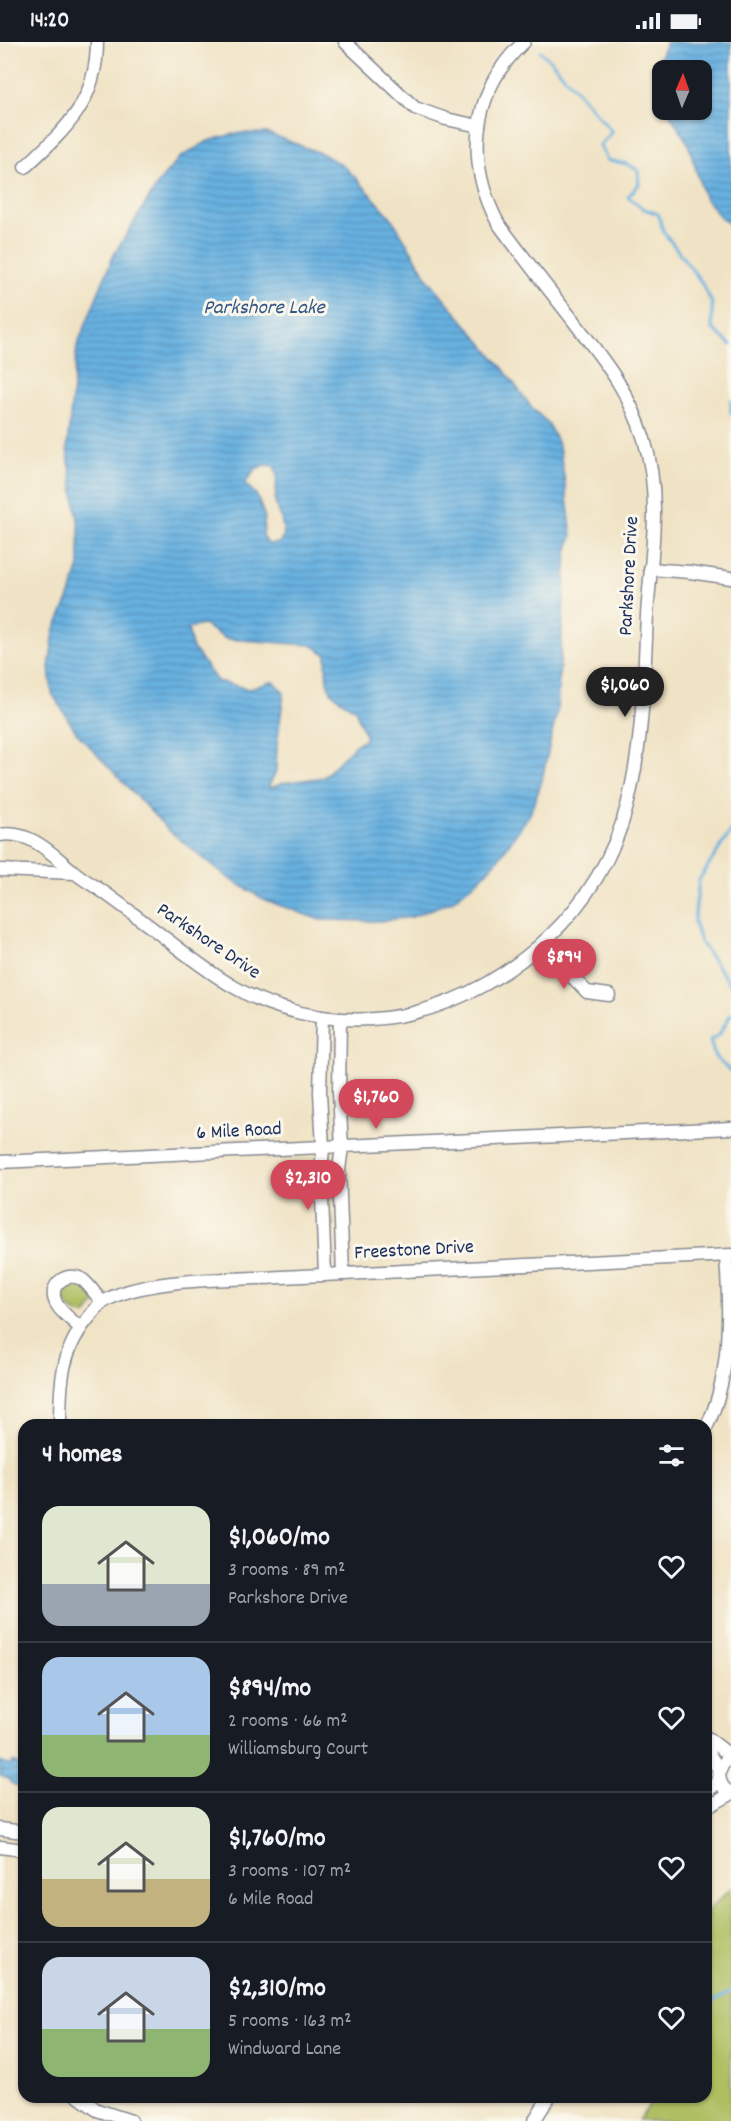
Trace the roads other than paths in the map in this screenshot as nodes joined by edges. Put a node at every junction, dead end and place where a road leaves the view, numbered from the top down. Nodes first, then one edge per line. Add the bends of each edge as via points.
1 (97, 42) edge
2 (345, 42) edge
3 (524, 42) edge
4 (479, 126) junction
5 (25, 167) dead end
6 (650, 569) junction
7 (731, 578) edge
8 (0, 835) edge
9 (0, 870) edge
10 (75, 873) junction
11 (541, 945) junction
12 (609, 995) dead end
13 (322, 1017) junction
14 (340, 1019) junction
15 (731, 1128) edge
16 (342, 1147) junction
17 (323, 1148) junction
18 (0, 1162) edge
19 (729, 1256) edge
20 (343, 1274) junction
21 (326, 1275) junction
22 (102, 1302) junction
23 (79, 1327) junction
24 (60, 1419) edge
25 (712, 1419) edge
26 (712, 1742) edge
27 (731, 1756) edge
28 (712, 1761) edge
29 (719, 1775) junction
30 (712, 1786) edge
31 (731, 1793) edge
32 (712, 1804) edge
33 (0, 1829) edge
34 (18, 1831) edge
35 (0, 1847) edge
36 (18, 1849) edge
37 (87, 2103) edge
38 (545, 2103) edge
39 (131, 2121) edge
40 (534, 2121) edge

1 - 5 street via 96,69 78,113
2 - 4 street via 414,108
3 - 4 street, Parkshore Drive via 496,77
4 - 6 street, Parkshore Drive via 478,168 485,197 498,223 622,385 634,413 645,442 653,491
6 - 7 street
6 - 11 street, Parkshore Drive via 636,763 625,815 610,853 590,887 572,913
8 - 10 street, Parkshore Drive via 18,835 49,849
9 - 10 street
10 - 13 street, Parkshore Drive via 234,987 276,1006
11 - 12 street via 587,992
11 - 14 street, Parkshore Drive via 502,974 430,1007 384,1018
13 - 14 street, Parkshore Drive
13 - 17 street
14 - 16 street
15 - 16 street, 6 Mile Road
16 - 17 street, 6 Mile Road
16 - 20 street via 339,1170
17 - 18 street, 6 Mile Road
17 - 21 street
19 - 20 street, Freestone Drive
19 - 25 street via 731,1362 728,1382
20 - 21 street, Freestone Drive
21 - 22 street, Freestone Drive via 166,1284 135,1289
22 - 23 street, Freestone Drive
22 - 23 street via 82,1280 73,1277 57,1283 56,1305
23 - 24 street, Freestone Drive via 63,1368
26 - 27 street
27 - 29 street
28 - 29 street
29 - 30 street
29 - 31 street via 722,1785
31 - 32 street
33 - 34 street
35 - 36 street
37 - 39 street
38 - 40 street

